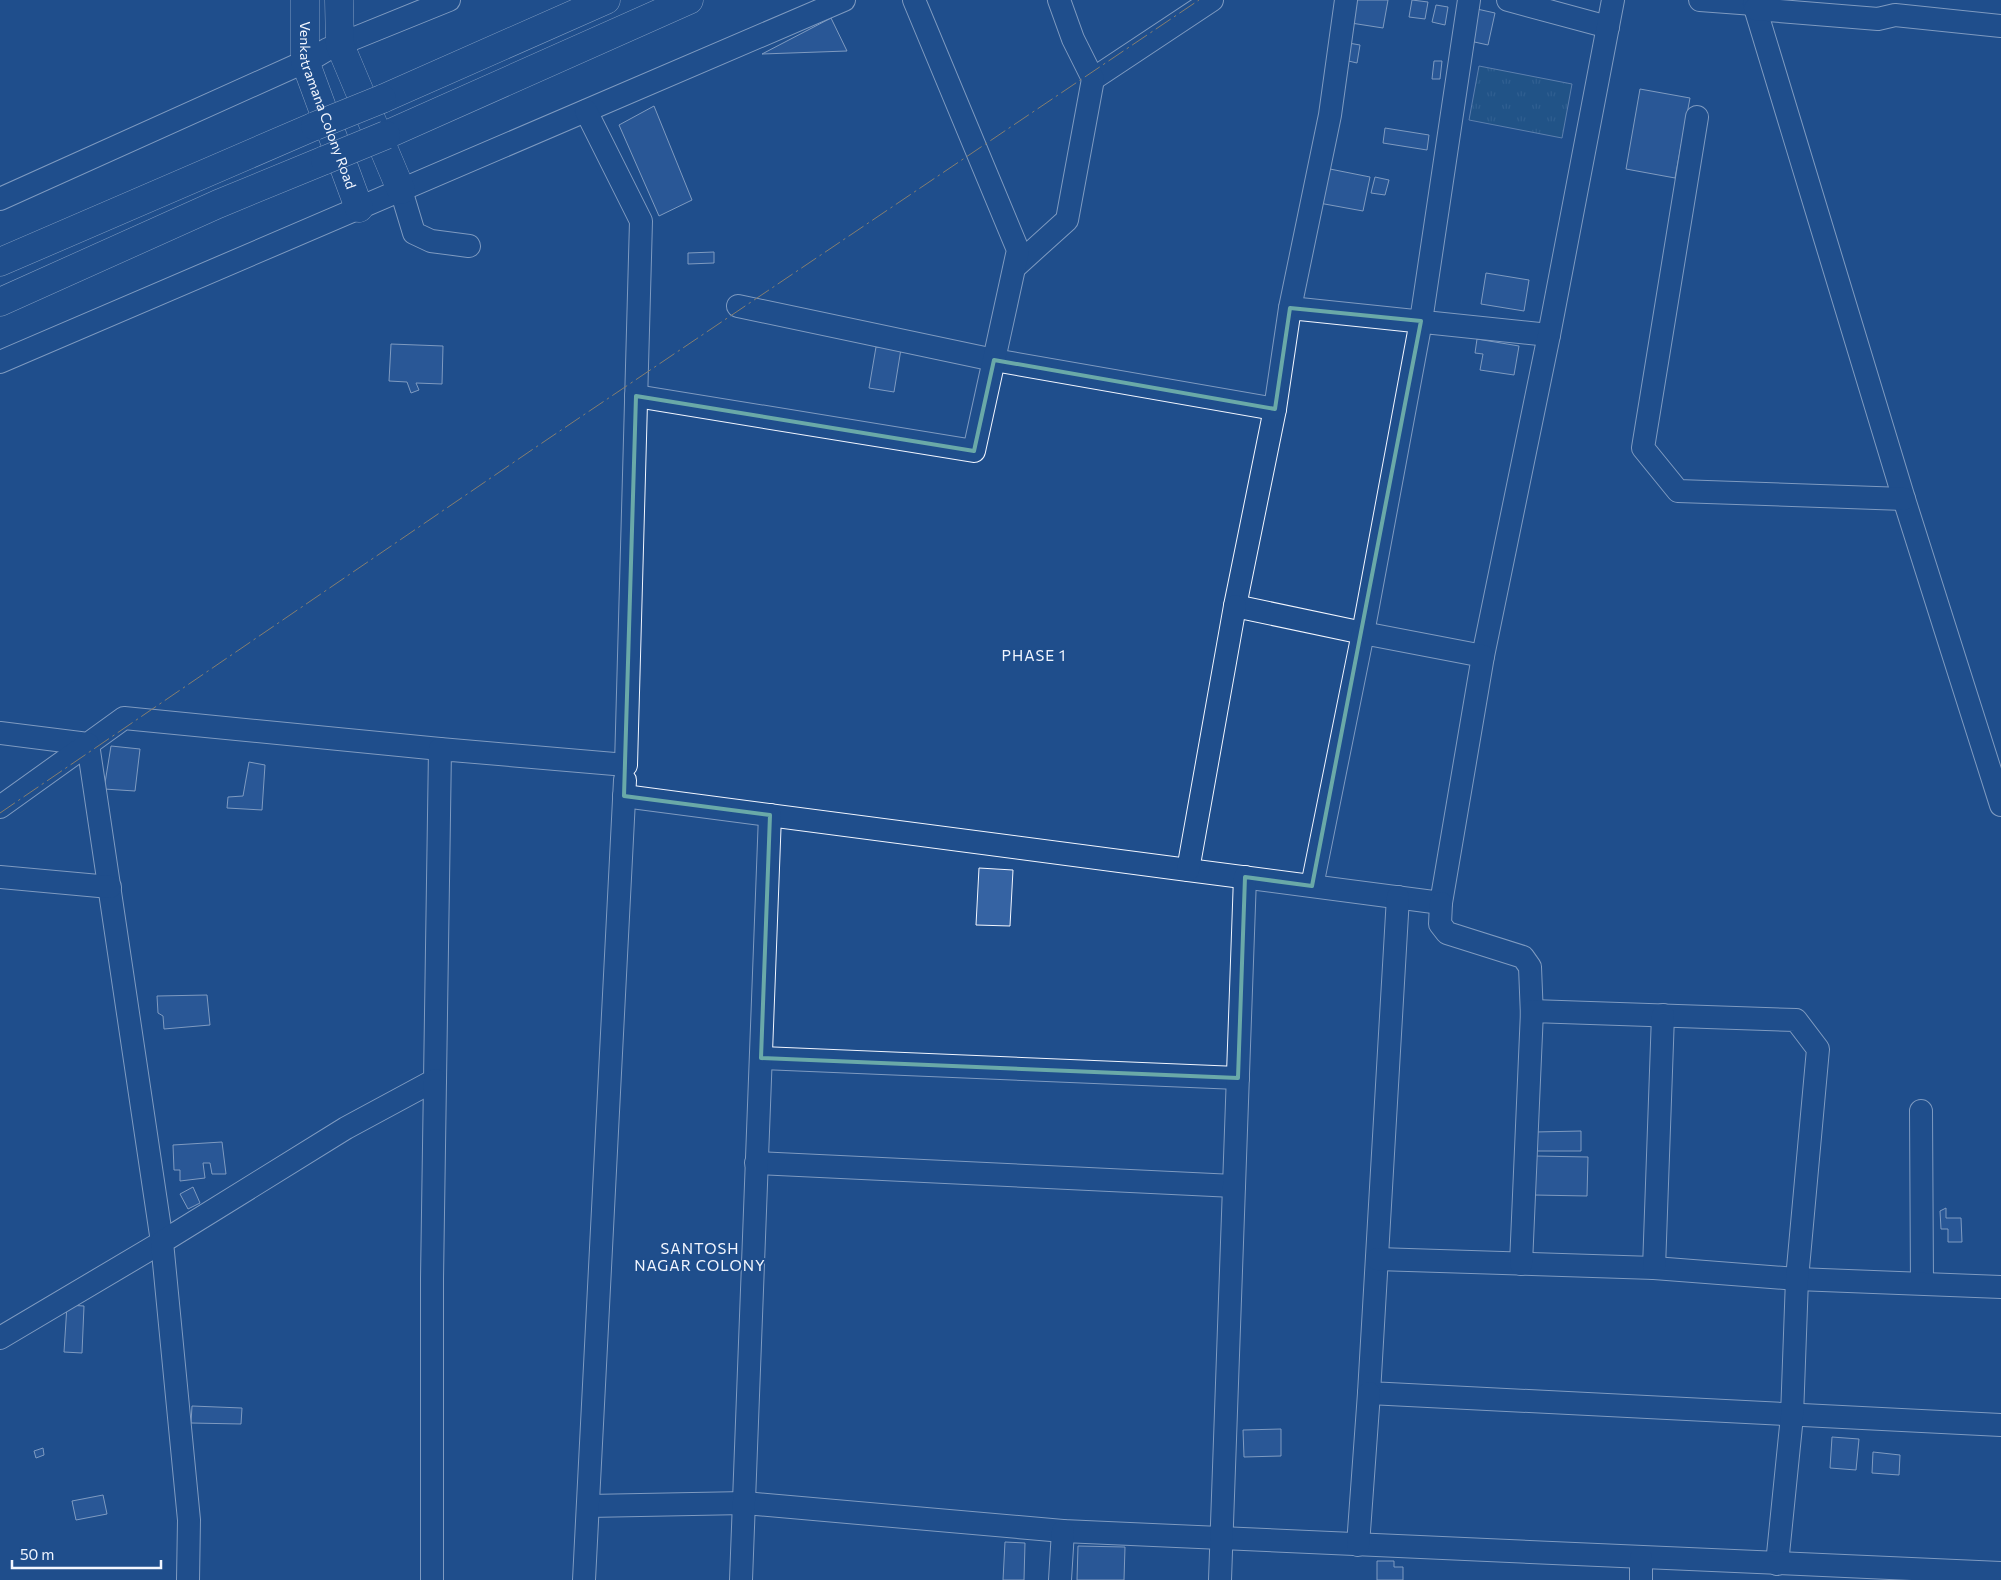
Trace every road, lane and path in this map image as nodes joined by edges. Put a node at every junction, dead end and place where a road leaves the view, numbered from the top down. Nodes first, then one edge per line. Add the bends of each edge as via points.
1 (305, 0) edge
2 (339, 0) edge
3 (449, 0) edge
4 (606, 0) edge
5 (689, 0) edge
6 (844, 0) edge
7 (914, 0) edge
8 (1059, 0) edge
9 (1212, 0) edge
10 (1346, 0) edge
11 (1469, 0) edge
12 (1508, 0) edge
13 (1613, 0) edge
14 (1700, 0) edge
15 (1754, 4) edge
16 (1897, 7) edge
17 (2001, 26) edge
18 (1608, 27) junction
19 (340, 45) junction
20 (305, 61) junction
21 (1093, 79) junction
22 (586, 111) junction
23 (1697, 117) dead end
24 (401, 190) junction
25 (0, 199) edge
26 (359, 208) junction
27 (469, 246) dead end
28 (0, 262) edge
29 (1015, 267) junction
30 (0, 302) edge
31 (738, 306) dead end
32 (1290, 308) junction
33 (1421, 321) junction
34 (1548, 335) junction
35 (994, 360) junction
36 (0, 362) edge
37 (636, 396) junction
38 (1275, 409) junction
39 (1904, 499) junction
40 (1235, 606) junction
41 (1362, 633) junction
42 (1483, 656) junction
43 (0, 733) edge
44 (88, 744) junction
45 (440, 749) junction
46 (626, 764) junction
47 (624, 796) junction
48 (2001, 805) edge
49 (0, 807) edge
50 (770, 815) junction
51 (1188, 870) junction
52 (0, 877) edge
53 (1245, 877) junction
54 (1312, 886) junction
55 (110, 887) junction
56 (1398, 897) junction
57 (1441, 903) junction
58 (1663, 1015) junction
59 (1532, 1017) junction
60 (761, 1058) junction
61 (1238, 1078) junction
62 (435, 1080) junction
63 (1922, 1111) dead end
64 (756, 1163) junction
65 (1234, 1186) junction
66 (162, 1242) junction
67 (1377, 1259) junction
68 (1521, 1264) junction
69 (1654, 1268) junction
70 (1798, 1279) junction
71 (1922, 1283) junction
72 (2001, 1287) edge
73 (0, 1338) edge
74 (1369, 1393) junction
75 (1792, 1416) junction
76 (2001, 1425) edge
77 (745, 1503) junction
78 (588, 1506) junction
79 (1063, 1531) junction
80 (1222, 1539) junction
81 (1358, 1545) junction
82 (1641, 1558) junction
83 (1777, 1564) junction
84 (2001, 1574) edge
85 (1912, 1575) edge
86 (188, 1580) edge
87 (432, 1580) edge
88 (584, 1580) edge
89 (741, 1580) edge
90 (1060, 1580) edge
91 (1220, 1580) edge
92 (1641, 1580) edge

1 - 20 main road, Venkatramana Colony Road
2 - 19 main road
3 - 19 street
4 - 28 main road, bridge
5 - 30 main road, bridge
6 - 22 street
7 - 29 street via 1018,250
8 - 21 street via 1073,39
9 - 21 street
10 - 32 street via 1330,115
11 - 33 street
12 - 18 street
13 - 18 street
14 - 15 street
15 - 16 street via 1878,19
15 - 39 street
16 - 17 street
18 - 34 street
19 - 20 street
19 - 24 main road
20 - 25 street
20 - 26 main road, Venkatramana Colony Road
21 - 29 street via 1067,220
22 - 24 street
22 - 37 street via 641,221
23 - 39 street via 1643,448 1678,492
24 - 26 street
24 - 27 street via 414,233 431,241
26 - 36 street
29 - 35 street
31 - 35 street
32 - 33 street
32 - 38 street
33 - 34 street
33 - 41 street
34 - 42 street
35 - 37 street via 974,451
35 - 38 street
37 - 46 street
38 - 40 street
39 - 48 street
40 - 41 street
40 - 51 street
41 - 42 street
41 - 54 street
42 - 57 street
43 - 44 street
44 - 45 street via 124,718
44 - 49 street
44 - 55 street
45 - 46 street
45 - 62 street
46 - 47 street
47 - 50 street
47 - 78 street
50 - 51 street
50 - 60 street
51 - 53 street
52 - 55 street
53 - 54 street
53 - 61 street
54 - 56 street
55 - 66 street
56 - 57 street
56 - 67 street
57 - 59 street via 1440,924 1447,933 1523,957 1530,967
58 - 59 street via 1532,1011
58 - 69 street
58 - 70 street via 1796,1020 1818,1049
59 - 68 street
60 - 61 street
60 - 64 street
61 - 65 street
62 - 66 street via 346,1128
62 - 87 street
63 - 71 street
64 - 65 street
64 - 77 street
65 - 80 street
66 - 73 street
66 - 86 street via 189,1520
67 - 68 street
67 - 74 street
68 - 69 street
69 - 70 street
70 - 71 street
70 - 75 street
71 - 72 street
74 - 75 street
74 - 81 street
75 - 76 street
75 - 83 street
77 - 78 street
77 - 79 street
77 - 89 street
78 - 88 street
79 - 80 street
79 - 90 street
80 - 81 street
80 - 91 street
81 - 82 street
82 - 83 street
82 - 92 street
83 - 85 street
84 - 85 street

